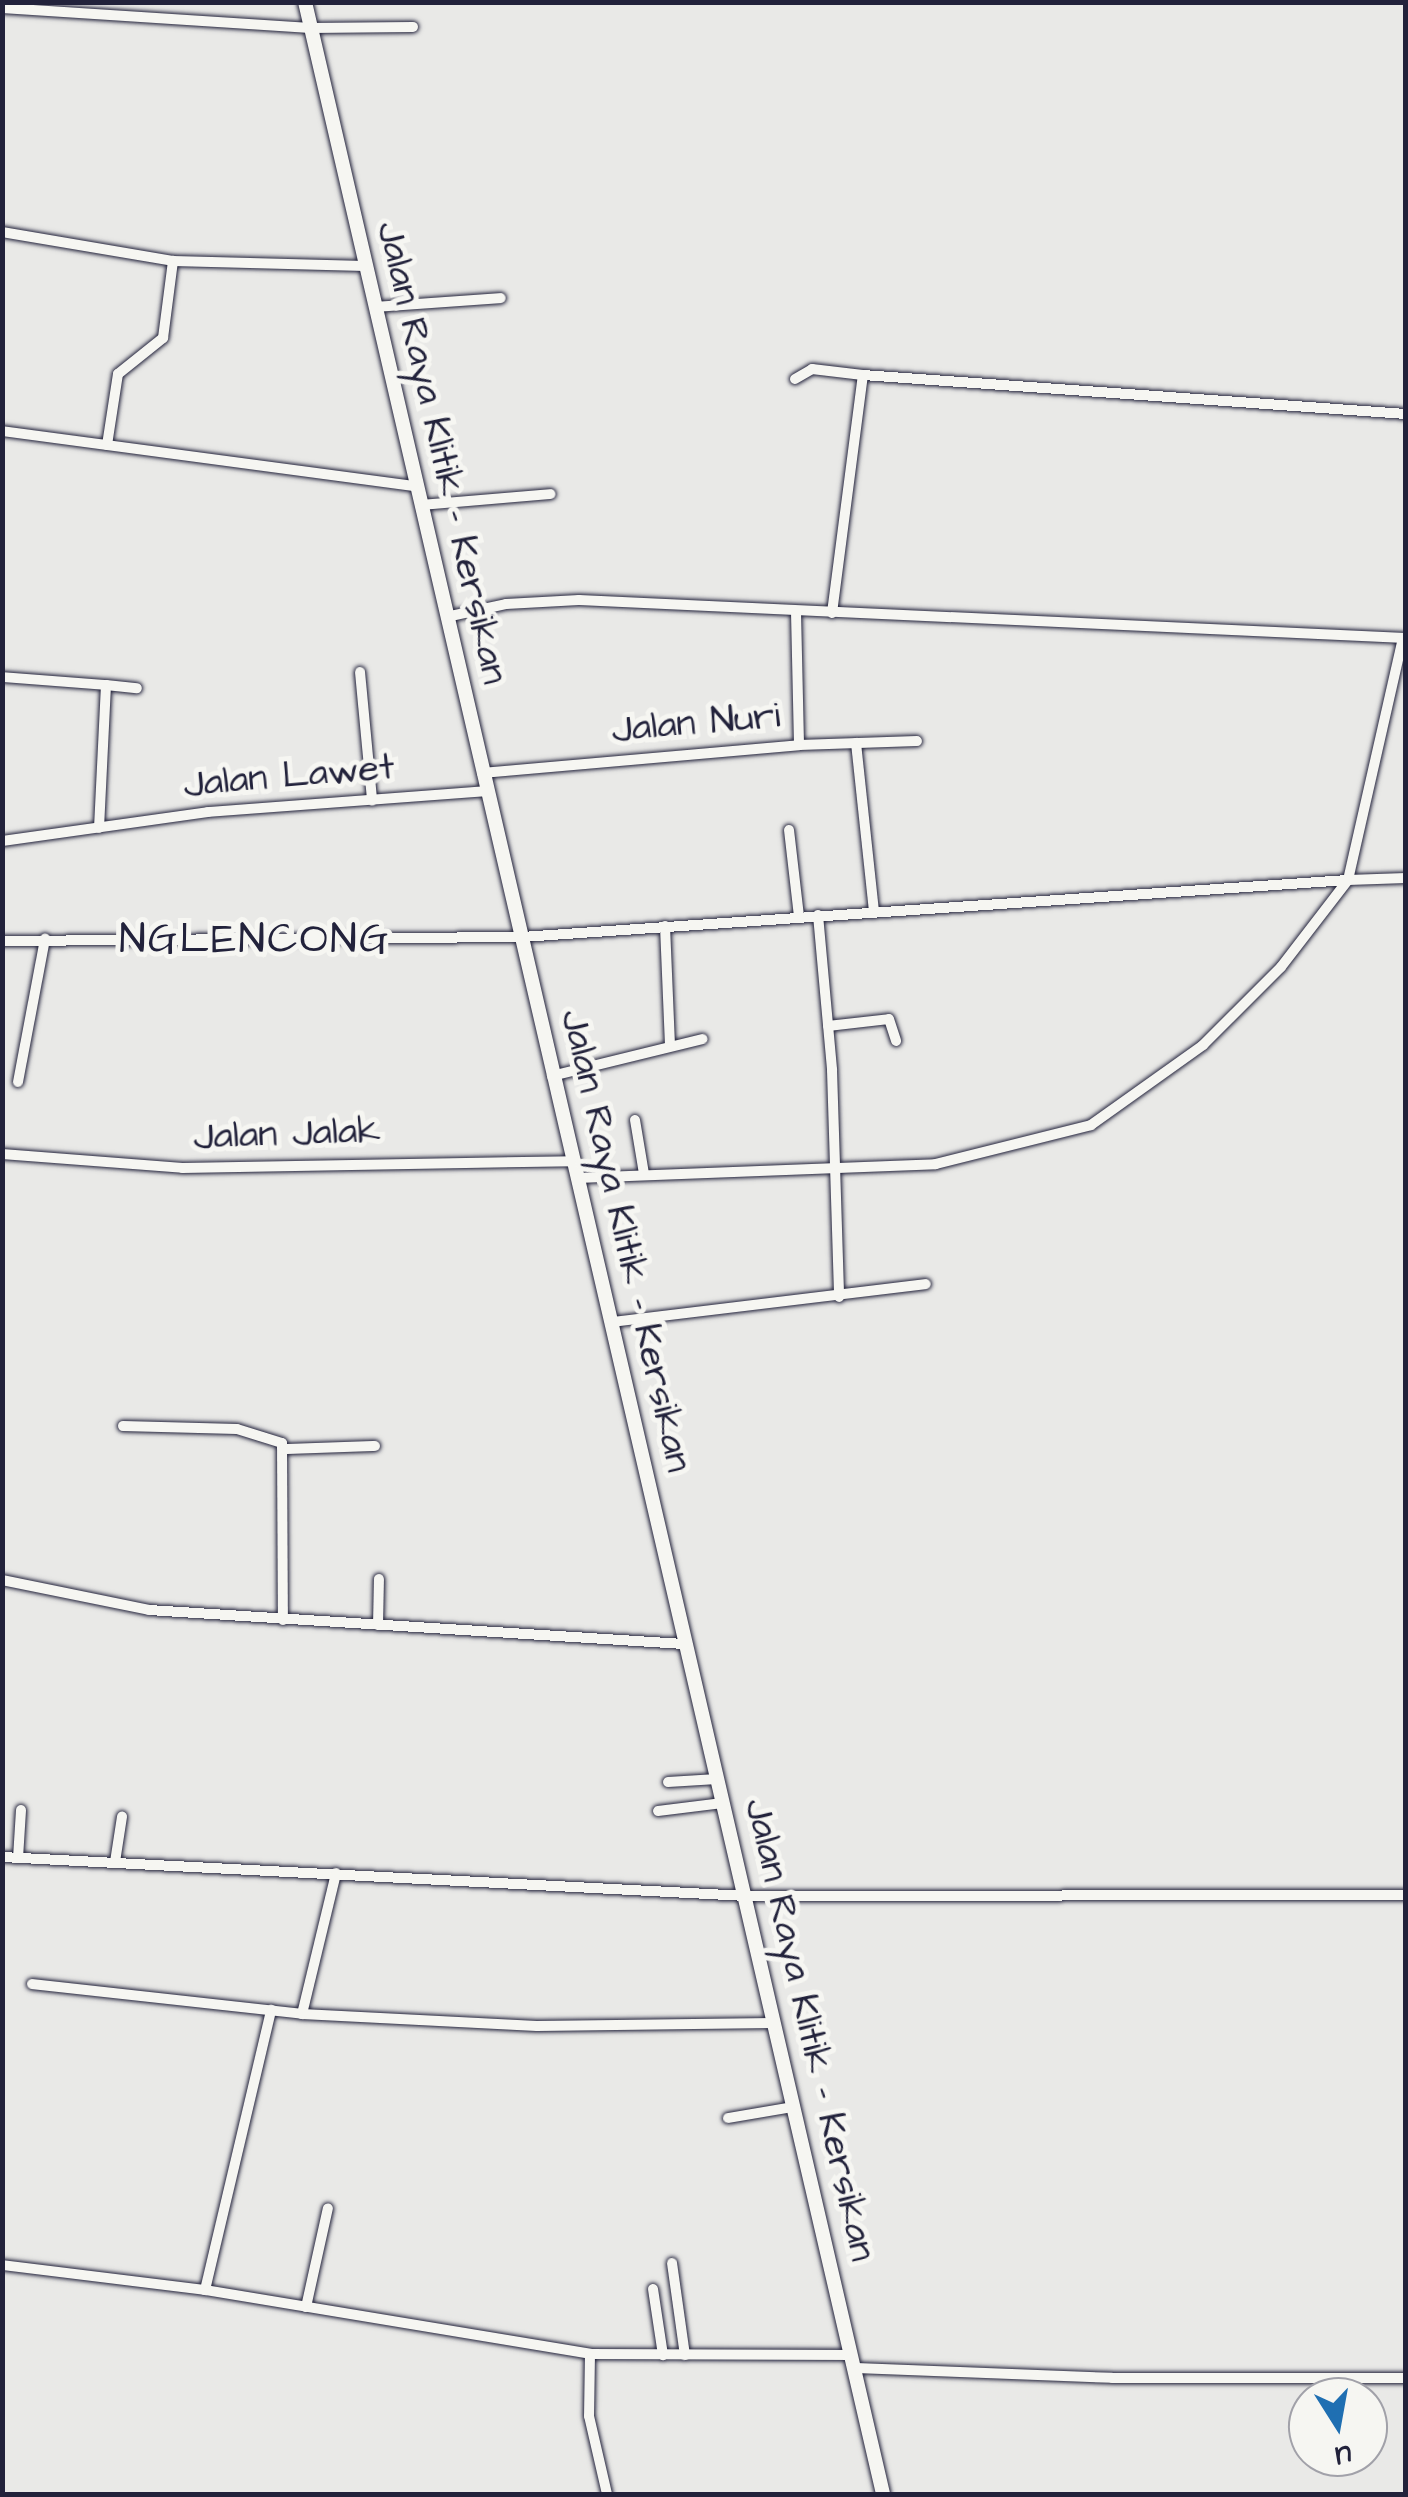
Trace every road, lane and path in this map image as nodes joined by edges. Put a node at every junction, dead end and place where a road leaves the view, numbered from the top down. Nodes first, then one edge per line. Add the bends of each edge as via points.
1 (304, 2) edge
2 (2, 8) edge
3 (412, 27) dead end
4 (310, 28) junction
5 (2, 232) edge
6 (173, 262) junction
7 (366, 266) junction
8 (501, 298) dead end
9 (376, 307) junction
10 (863, 374) junction
11 (795, 379) dead end
12 (1406, 414) edge
13 (2, 431) edge
14 (106, 445) junction
15 (414, 486) junction
16 (551, 494) dead end
17 (420, 505) junction
18 (796, 612) junction
19 (832, 612) junction
20 (446, 616) junction
21 (1404, 640) edge
22 (360, 672) dead end
23 (2, 678) edge
24 (106, 685) junction
25 (137, 688) dead end
26 (916, 741) dead end
27 (856, 742) junction
28 (799, 745) junction
29 (482, 773) junction
30 (486, 791) junction
31 (372, 800) junction
32 (98, 828) junction
33 (788, 830) dead end
34 (2, 841) edge
35 (1406, 878) edge
36 (1348, 880) junction
37 (874, 910) junction
38 (818, 915) junction
39 (798, 916) junction
40 (665, 926) junction
41 (522, 937) junction
42 (45, 939) junction
43 (2, 941) edge
44 (828, 1026) junction
45 (703, 1039) dead end
46 (896, 1041) dead end
47 (670, 1046) junction
48 (552, 1076) junction
49 (18, 1082) dead end
50 (635, 1120) dead end
51 (2, 1154) edge
52 (574, 1160) junction
53 (832, 1170) junction
54 (644, 1174) junction
55 (577, 1178) junction
56 (926, 1284) dead end
57 (839, 1297) junction
58 (612, 1322) junction
59 (123, 1426) dead end
60 (375, 1446) dead end
61 (285, 1450) junction
62 (379, 1579) dead end
63 (2, 1580) edge
64 (282, 1620) junction
65 (378, 1624) junction
66 (684, 1644) junction
67 (717, 1779) junction
68 (668, 1782) dead end
69 (723, 1803) junction
70 (21, 1810) dead end
71 (658, 1810) dead end
72 (122, 1817) dead end
73 (2, 1857) edge
74 (18, 1858) junction
75 (115, 1862) junction
76 (336, 1873) junction
77 (1406, 1894) edge
78 (746, 1896) junction
79 (32, 1984) dead end
80 (271, 2010) junction
81 (302, 2014) junction
82 (773, 2022) junction
83 (793, 2107) junction
84 (728, 2118) dead end
85 (328, 2208) dead end
86 (672, 2263) dead end
87 (2, 2265) edge
88 (653, 2289) dead end
89 (205, 2290) junction
90 (306, 2306) junction
91 (590, 2354) junction
92 (663, 2355) junction
93 (685, 2356) junction
94 (854, 2362) junction
95 (1406, 2378) edge
96 (608, 2494) edge
97 (883, 2494) edge

1 - 4 street, Jalan Raya Klitik - Kersikan
2 - 4 street
3 - 4 street
4 - 7 street, Jalan Raya Klitik - Kersikan
5 - 6 street
6 - 7 street
6 - 14 street via 163,338 118,374
7 - 9 street, Jalan Raya Klitik - Kersikan
8 - 9 street
9 - 15 street, Jalan Raya Klitik - Kersikan
10 - 11 street via 812,369
10 - 12 street
10 - 19 street
13 - 14 street
14 - 15 street
15 - 17 street, Jalan Raya Klitik - Kersikan
16 - 17 street
17 - 20 street, Jalan Raya Klitik - Kersikan
18 - 19 street
18 - 20 street via 579,600
18 - 28 street
19 - 21 street
20 - 29 street, Jalan Raya Klitik - Kersikan
21 - 36 street
22 - 31 street
23 - 24 street
24 - 25 street
24 - 32 street
26 - 27 street, Jalan Nuri
27 - 28 street, Jalan Nuri
27 - 37 street
28 - 29 street, Jalan Nuri
29 - 30 street, Jalan Raya Klitik - Kersikan
30 - 31 street, Jalan Lawet
30 - 41 street, Jalan Raya Klitik - Kersikan
31 - 32 street, Jalan Lawet
32 - 34 street, Jalan Lawet
33 - 39 street
35 - 36 street
36 - 37 street
36 - 53 street via 1259,992 1108,1118 994,1154
37 - 38 street
38 - 39 street
38 - 44 street
39 - 40 street
40 - 41 street
40 - 47 street
41 - 42 street
41 - 48 street, Jalan Raya Klitik - Kersikan
42 - 43 street
42 - 49 street
44 - 46 street via 889,1018
44 - 53 street
45 - 47 street
47 - 48 street
48 - 52 street, Jalan Raya Klitik - Kersikan
50 - 54 street
51 - 52 street, Jalan Jalak via 182,1168
52 - 55 street, Jalan Raya Klitik - Kersikan
53 - 54 street
53 - 57 street
54 - 55 street
55 - 58 street, Jalan Raya Klitik - Kersikan
56 - 57 street
57 - 58 street
58 - 66 street, Jalan Raya Klitik - Kersikan
59 - 61 street via 237,1429 274,1437
60 - 61 street
61 - 64 street
62 - 65 street
63 - 64 street via 149,1610
64 - 65 street
65 - 66 street
66 - 67 street, Jalan Raya Klitik - Kersikan
67 - 68 street
67 - 69 street, Jalan Raya Klitik - Kersikan
69 - 71 street
69 - 78 street, Jalan Raya Klitik - Kersikan
70 - 74 street
72 - 75 street
73 - 74 street
74 - 75 street
75 - 76 street
76 - 78 street
76 - 81 street
77 - 78 street
78 - 82 street, Jalan Raya Klitik - Kersikan
79 - 80 street
80 - 81 street
80 - 89 street
81 - 82 street via 537,2026
82 - 83 street, Jalan Raya Klitik - Kersikan
83 - 84 street
83 - 94 street, Jalan Raya Klitik - Kersikan
85 - 90 street
86 - 93 street
87 - 89 street
88 - 92 street
89 - 90 street
90 - 91 street
91 - 92 street
91 - 96 street via 589,2416
92 - 93 street
93 - 94 street
94 - 95 street via 1112,2378
94 - 97 street, Jalan Raya Klitik - Kersikan

